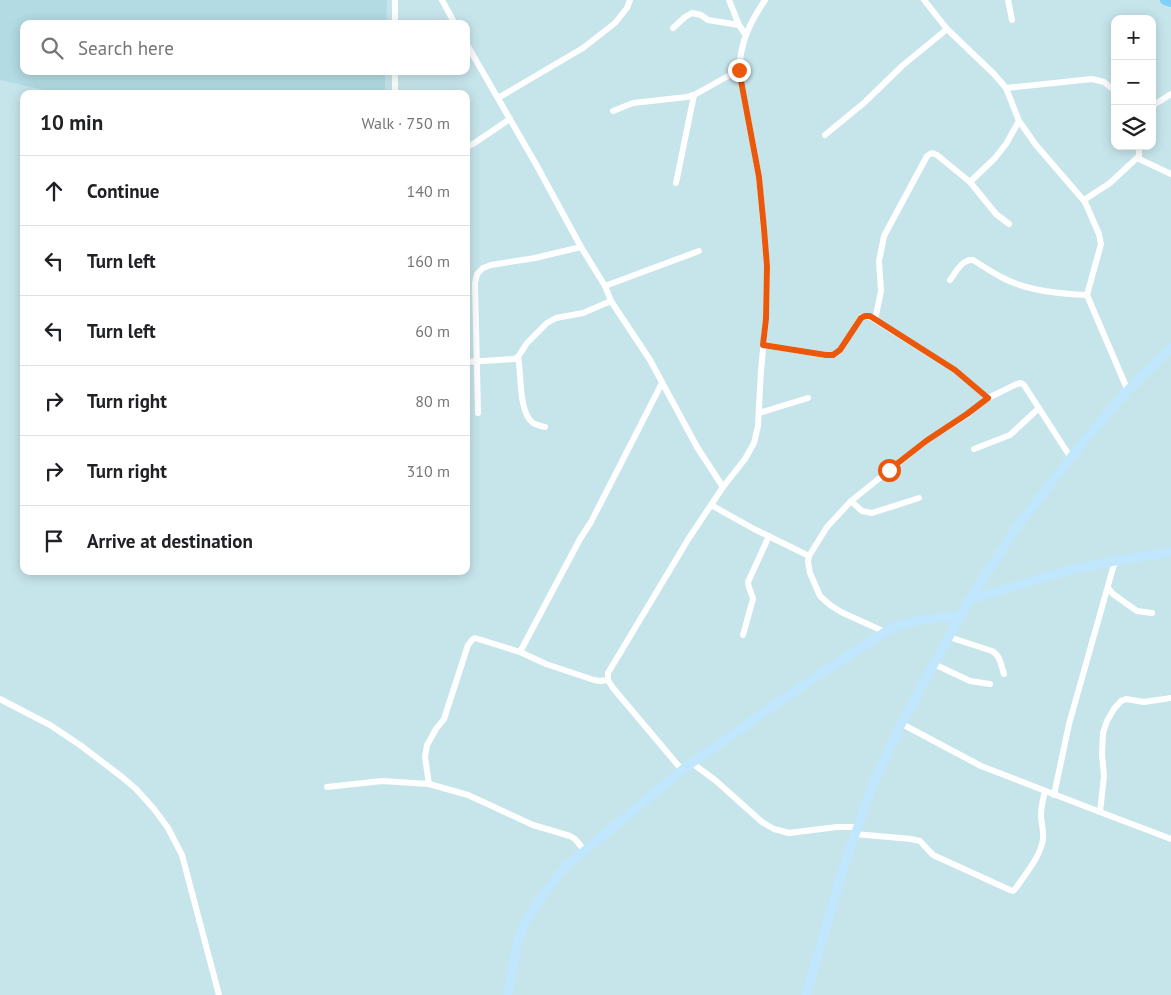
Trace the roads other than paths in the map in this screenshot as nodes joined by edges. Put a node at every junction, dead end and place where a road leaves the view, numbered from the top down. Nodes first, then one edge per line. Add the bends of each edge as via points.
1 (395, 0) edge
2 (442, 0) edge
3 (630, 0) edge
4 (729, 0) edge
5 (765, 0) edge
6 (924, 0) edge
7 (1008, 0) edge
8 (1165, 0) edge
9 (1171, 2) edge
10 (395, 20) edge
11 (453, 20) edge
12 (1012, 20) dead end
13 (739, 25) junction
14 (672, 28) dead end
15 (947, 29) junction
16 (745, 34) junction
17 (470, 50) edge
18 (739, 70) junction
19 (395, 75) edge
20 (1006, 88) junction
21 (1111, 88) edge
22 (395, 90) edge
23 (694, 94) junction
24 (1171, 94) edge
25 (498, 98) junction
26 (1154, 105) edge
27 (613, 112) dead end
28 (510, 119) junction
29 (1019, 122) junction
30 (825, 135) dead end
31 (470, 145) edge
32 (1138, 150) edge
33 (1137, 158) junction
34 (1171, 174) edge
35 (970, 182) junction
36 (676, 184) dead end
37 (1084, 200) junction
38 (1009, 224) dead end
39 (581, 248) junction
40 (699, 251) dead end
41 (950, 280) dead end
42 (605, 286) junction
43 (1087, 295) junction
44 (611, 302) junction
45 (875, 320) junction
46 (763, 345) junction
47 (1171, 348) edge
48 (518, 357) junction
49 (470, 362) edge
50 (478, 362) junction
51 (662, 383) junction
52 (1128, 391) junction
53 (808, 398) dead end
54 (988, 398) junction
55 (1039, 408) junction
56 (478, 413) dead end
57 (759, 414) junction
58 (545, 428) dead end
59 (974, 450) dead end
60 (1071, 458) junction
61 (723, 487) junction
62 (919, 498) dead end
63 (851, 501) junction
64 (711, 505) junction
65 (769, 536) junction
66 (1171, 552) edge
67 (809, 556) junction
68 (1115, 561) junction
69 (1108, 588) junction
70 (969, 600) junction
71 (1152, 613) dead end
72 (960, 616) junction
73 (885, 632) junction
74 (743, 635) dead end
75 (949, 637) junction
76 (520, 652) junction
77 (934, 664) junction
78 (1004, 674) dead end
79 (608, 680) junction
80 (990, 684) dead end
81 (1171, 698) edge
82 (0, 699) edge
83 (902, 724) junction
84 (692, 763) junction
85 (682, 770) junction
86 (429, 784) junction
87 (327, 787) dead end
88 (1045, 791) junction
89 (1054, 794) junction
90 (1100, 812) junction
91 (856, 831) junction
92 (1171, 839) edge
93 (585, 851) junction
94 (219, 995) edge
95 (508, 995) edge
96 (806, 995) edge

1 - 10 street
2 - 11 street
3 - 25 street via 615,24 583,48
4 - 13 street
5 - 16 street
6 - 15 street
7 - 12 street
8 - 9 main road
13 - 14 street via 708,20 692,13
13 - 16 street
15 - 20 street
15 - 30 street
16 - 18 street
17 - 25 street
18 - 23 street
18 - 46 street via 759,177 764,229 767,266
19 - 22 street
20 - 21 street via 1092,79
20 - 29 street
23 - 27 street via 633,103
23 - 36 street
24 - 26 street
25 - 28 street
28 - 31 street
28 - 39 street
29 - 35 street via 995,158
29 - 37 street
32 - 33 street
33 - 34 street
33 - 37 street via 1110,183
35 - 38 street via 996,214
35 - 45 street via 937,155 927,156 884,236 879,261 881,291
37 - 43 street via 1100,234 1101,244
39 - 42 street
39 - 50 street via 491,265 477,274
40 - 42 street
41 - 43 street via 965,261 973,260 1004,279 1027,287
42 - 44 street
43 - 52 street
44 - 48 street via 547,323
44 - 51 street
45 - 46 street via 870,316 861,318 840,350 833,355
45 - 54 street via 955,370
46 - 57 street
47 - 52 street
48 - 50 street
48 - 58 street via 525,413 534,424
49 - 50 street
50 - 56 street
51 - 61 street
51 - 76 street
52 - 60 street
53 - 57 street
54 - 55 street via 1020,383
54 - 63 street via 926,441
55 - 59 street via 1010,435
55 - 60 street
57 - 61 street via 754,443
60 - 70 street via 1016,528
61 - 64 street
62 - 63 street via 872,513 862,511
63 - 67 street via 827,527
64 - 65 street
64 - 79 street via 608,673
65 - 67 street
65 - 74 street via 748,582 753,599
66 - 68 street
67 - 73 street via 810,572 820,596 841,612
68 - 69 street
68 - 70 street via 1066,571
69 - 71 street via 1137,611
69 - 89 street via 1069,724
70 - 72 street
72 - 73 street via 920,620
72 - 75 street
73 - 84 street
75 - 77 street
75 - 78 street via 996,653
76 - 79 street via 581,676
76 - 86 street via 475,638 469,642 444,719 427,745 425,756
77 - 80 street via 970,681
77 - 83 street
79 - 85 street
81 - 90 street via 1144,702 1126,699 1114,709 1103,733 1104,776
82 - 94 street via 50,725 122,777 168,828 182,855
83 - 88 street via 980,766
83 - 91 street via 873,784
84 - 85 street
84 - 91 street via 774,829 789,833 837,827
85 - 93 street
86 - 87 street via 382,781
86 - 93 street via 468,795 532,825 570,836
88 - 89 street
88 - 91 street via 1041,816 1042,845 1013,890 933,854 920,841
89 - 90 street
90 - 92 street
91 - 96 street
93 - 95 street via 565,867 526,920 517,943

